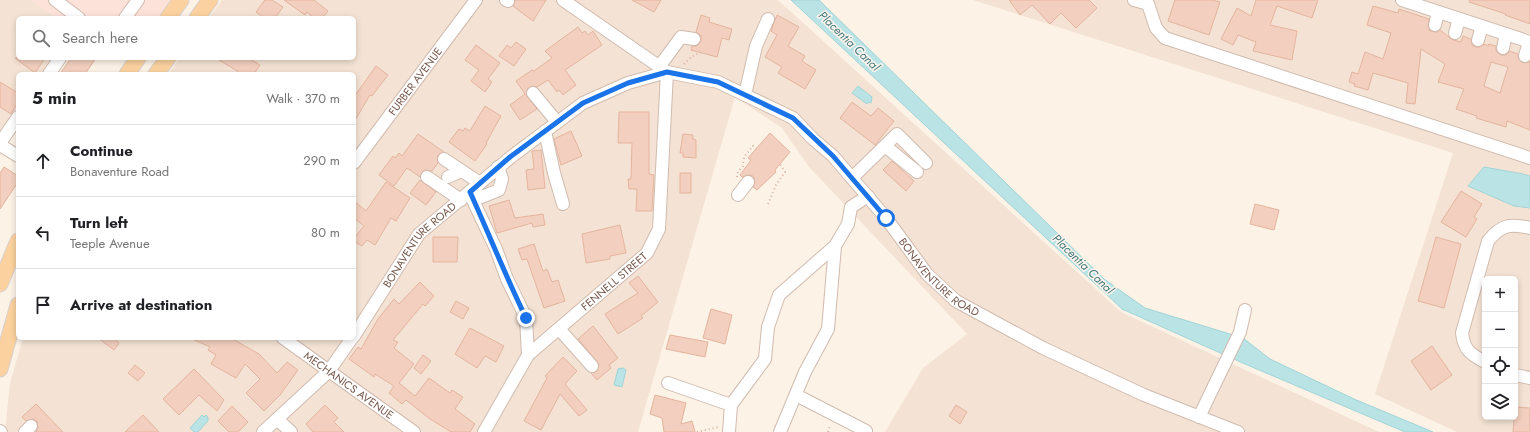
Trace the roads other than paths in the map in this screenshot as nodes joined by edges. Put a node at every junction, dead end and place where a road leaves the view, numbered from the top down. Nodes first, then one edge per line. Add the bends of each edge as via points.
1 (55, 0) edge
2 (138, 0) edge
3 (181, 0) edge
4 (210, 0) edge
5 (476, 0) edge
6 (563, 0) edge
7 (1134, 0) edge
8 (1402, 0) edge
9 (1149, 2) edge
10 (1438, 12) junction
11 (76, 16) edge
12 (126, 16) edge
13 (169, 16) edge
14 (198, 16) edge
15 (768, 19) dead end
16 (1459, 19) junction
17 (1435, 25) dead end
18 (1482, 26) junction
19 (1455, 33) dead end
20 (1506, 34) junction
21 (694, 39) dead end
22 (1478, 40) dead end
23 (1530, 42) edge
24 (1503, 48) dead end
25 (1525, 56) dead end
26 (59, 60) edge
27 (135, 60) edge
28 (166, 60) edge
29 (667, 71) junction
30 (50, 72) edge
31 (128, 72) edge
32 (158, 72) edge
33 (534, 93) dead end
34 (745, 95) junction
35 (16, 120) edge
36 (557, 122) junction
37 (545, 131) junction
38 (0, 144) edge
39 (885, 146) junction
40 (16, 155) edge
41 (1530, 158) edge
42 (444, 159) dead end
43 (356, 160) edge
44 (926, 163) dead end
45 (498, 167) junction
46 (461, 170) junction
47 (917, 172) dead end
48 (427, 177) dead end
49 (448, 177) dead end
50 (852, 178) junction
51 (471, 191) junction
52 (868, 196) junction
53 (563, 204) dead end
54 (1530, 228) edge
55 (16, 246) edge
56 (835, 246) junction
57 (0, 284) edge
58 (1245, 310) dead end
59 (16, 312) edge
60 (560, 330) junction
61 (356, 332) edge
62 (286, 340) edge
63 (351, 340) edge
64 (528, 355) junction
65 (1482, 360) edge
66 (592, 366) dead end
67 (0, 369) edge
68 (329, 371) junction
69 (1518, 376) edge
70 (1530, 378) edge
71 (668, 383) dead end
72 (796, 395) junction
73 (731, 405) junction
74 (1199, 417) junction
75 (277, 419) junction
76 (729, 428) edge
77 (866, 431) edge
78 (263, 432) edge
79 (291, 432) edge
80 (414, 432) edge
81 (484, 432) edge
82 (780, 432) edge
83 (1238, 432) edge

1 - 11 street
2 - 12 street
3 - 13 main road
4 - 14 main road
5 - 43 street, FURBER AVENUE
6 - 29 street
7 - 9 street
8 - 10 street
9 - 41 street via 1156,28 1165,38
10 - 16 street
10 - 17 street
15 - 34 street via 756,46
16 - 18 street
16 - 19 street
18 - 20 street
18 - 22 street
20 - 23 street
20 - 24 street
21 - 29 street via 681,37
23 - 25 street
26 - 30 street
27 - 31 main road
28 - 32 main road
29 - 34 street, BONAVENTURE ROAD via 718,82
29 - 36 street, BONAVENTURE ROAD via 628,83 583,103
29 - 60 street, FENNELL STREET via 659,229 648,253 630,275
33 - 36 street
34 - 50 street, BONAVENTURE ROAD via 793,118
35 - 38 street
36 - 37 street, BONAVENTURE ROAD
37 - 45 street, BONAVENTURE ROAD
37 - 53 street
38 - 40 street
39 - 44 street via 897,134
39 - 47 street
39 - 50 street
42 - 46 street
45 - 51 street, BONAVENTURE ROAD
45 - 51 street via 502,179 499,190 479,198
46 - 49 street
46 - 51 street
48 - 51 street
50 - 52 street, BONAVENTURE ROAD
51 - 61 street, BONAVENTURE ROAD via 419,234
51 - 64 street via 526,318
52 - 56 street via 850,207 848,224
52 - 74 street, BONAVENTURE ROAD via 926,274 956,301 1043,348 1144,395
54 - 65 street via 1510,225 1497,230 1488,242 1462,333 1463,345 1473,356
55 - 57 main road
56 - 72 street via 828,329
56 - 73 street via 779,295 768,327 766,359
58 - 74 street via 1240,332
59 - 67 main road
60 - 64 street, FENNELL STREET
60 - 66 street
62 - 68 street, MECHANICS AVENUE
63 - 68 street, BONAVENTURE ROAD
64 - 81 street, FENNELL STREET
68 - 75 street, BONAVENTURE ROAD
68 - 80 street, MECHANICS AVENUE
69 - 70 street
71 - 73 street
72 - 77 street
72 - 82 street
73 - 76 street
74 - 83 street, BONAVENTURE ROAD
75 - 78 street, BONAVENTURE ROAD
75 - 79 street

